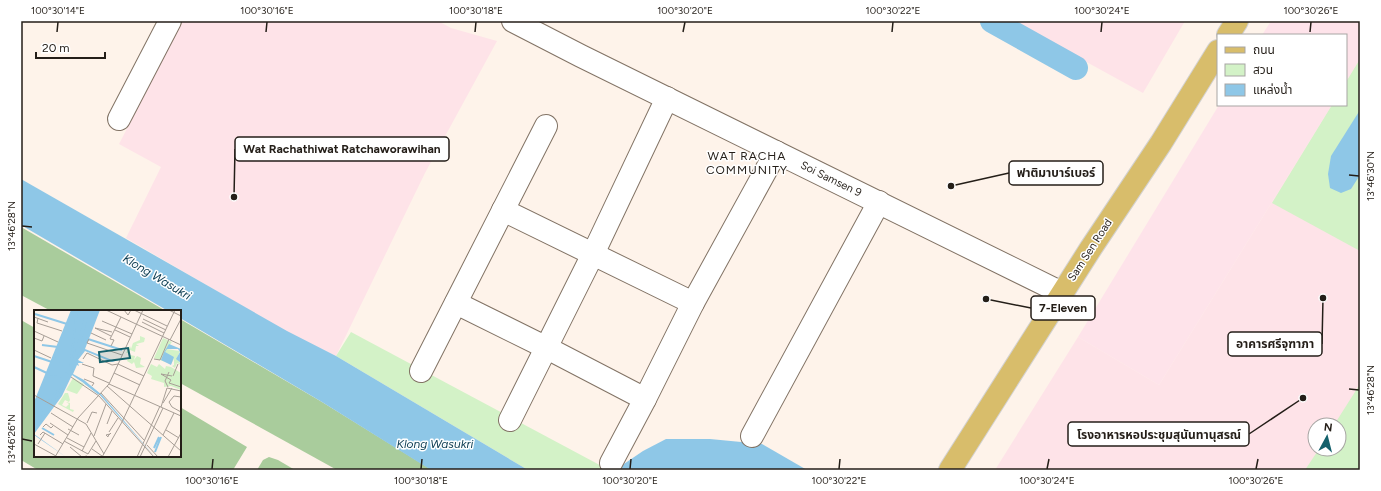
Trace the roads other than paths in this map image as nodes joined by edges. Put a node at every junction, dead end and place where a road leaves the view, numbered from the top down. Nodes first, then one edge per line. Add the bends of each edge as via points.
1 (170, 21) edge
2 (513, 21) edge
3 (1237, 21) edge
4 (1229, 34) edge
5 (1217, 53) edge
6 (667, 98) junction
7 (119, 119) dead end
8 (546, 126) dead end
9 (776, 152) junction
10 (879, 202) junction
11 (503, 210) junction
12 (593, 254) junction
13 (1062, 293) junction
14 (693, 302) junction
15 (456, 303) junction
16 (547, 348) junction
17 (421, 371) dead end
18 (645, 399) junction
19 (510, 420) dead end
20 (752, 436) dead end
21 (611, 463) dead end
22 (950, 470) edge

1 - 7 street
2 - 6 street, Soi Samsen 9
3 - 4 main road
5 - 13 main road, Sam Sen Road
6 - 9 street, Soi Samsen 9
6 - 12 street
8 - 11 street
9 - 10 street, Soi Samsen 9
9 - 14 street
10 - 13 street, Soi Samsen 9
10 - 20 street
11 - 12 street
11 - 15 street
12 - 14 street
12 - 16 street
13 - 22 main road, Sam Sen Road
14 - 18 street
15 - 16 street
15 - 17 street
16 - 18 street
16 - 19 street
18 - 21 street

